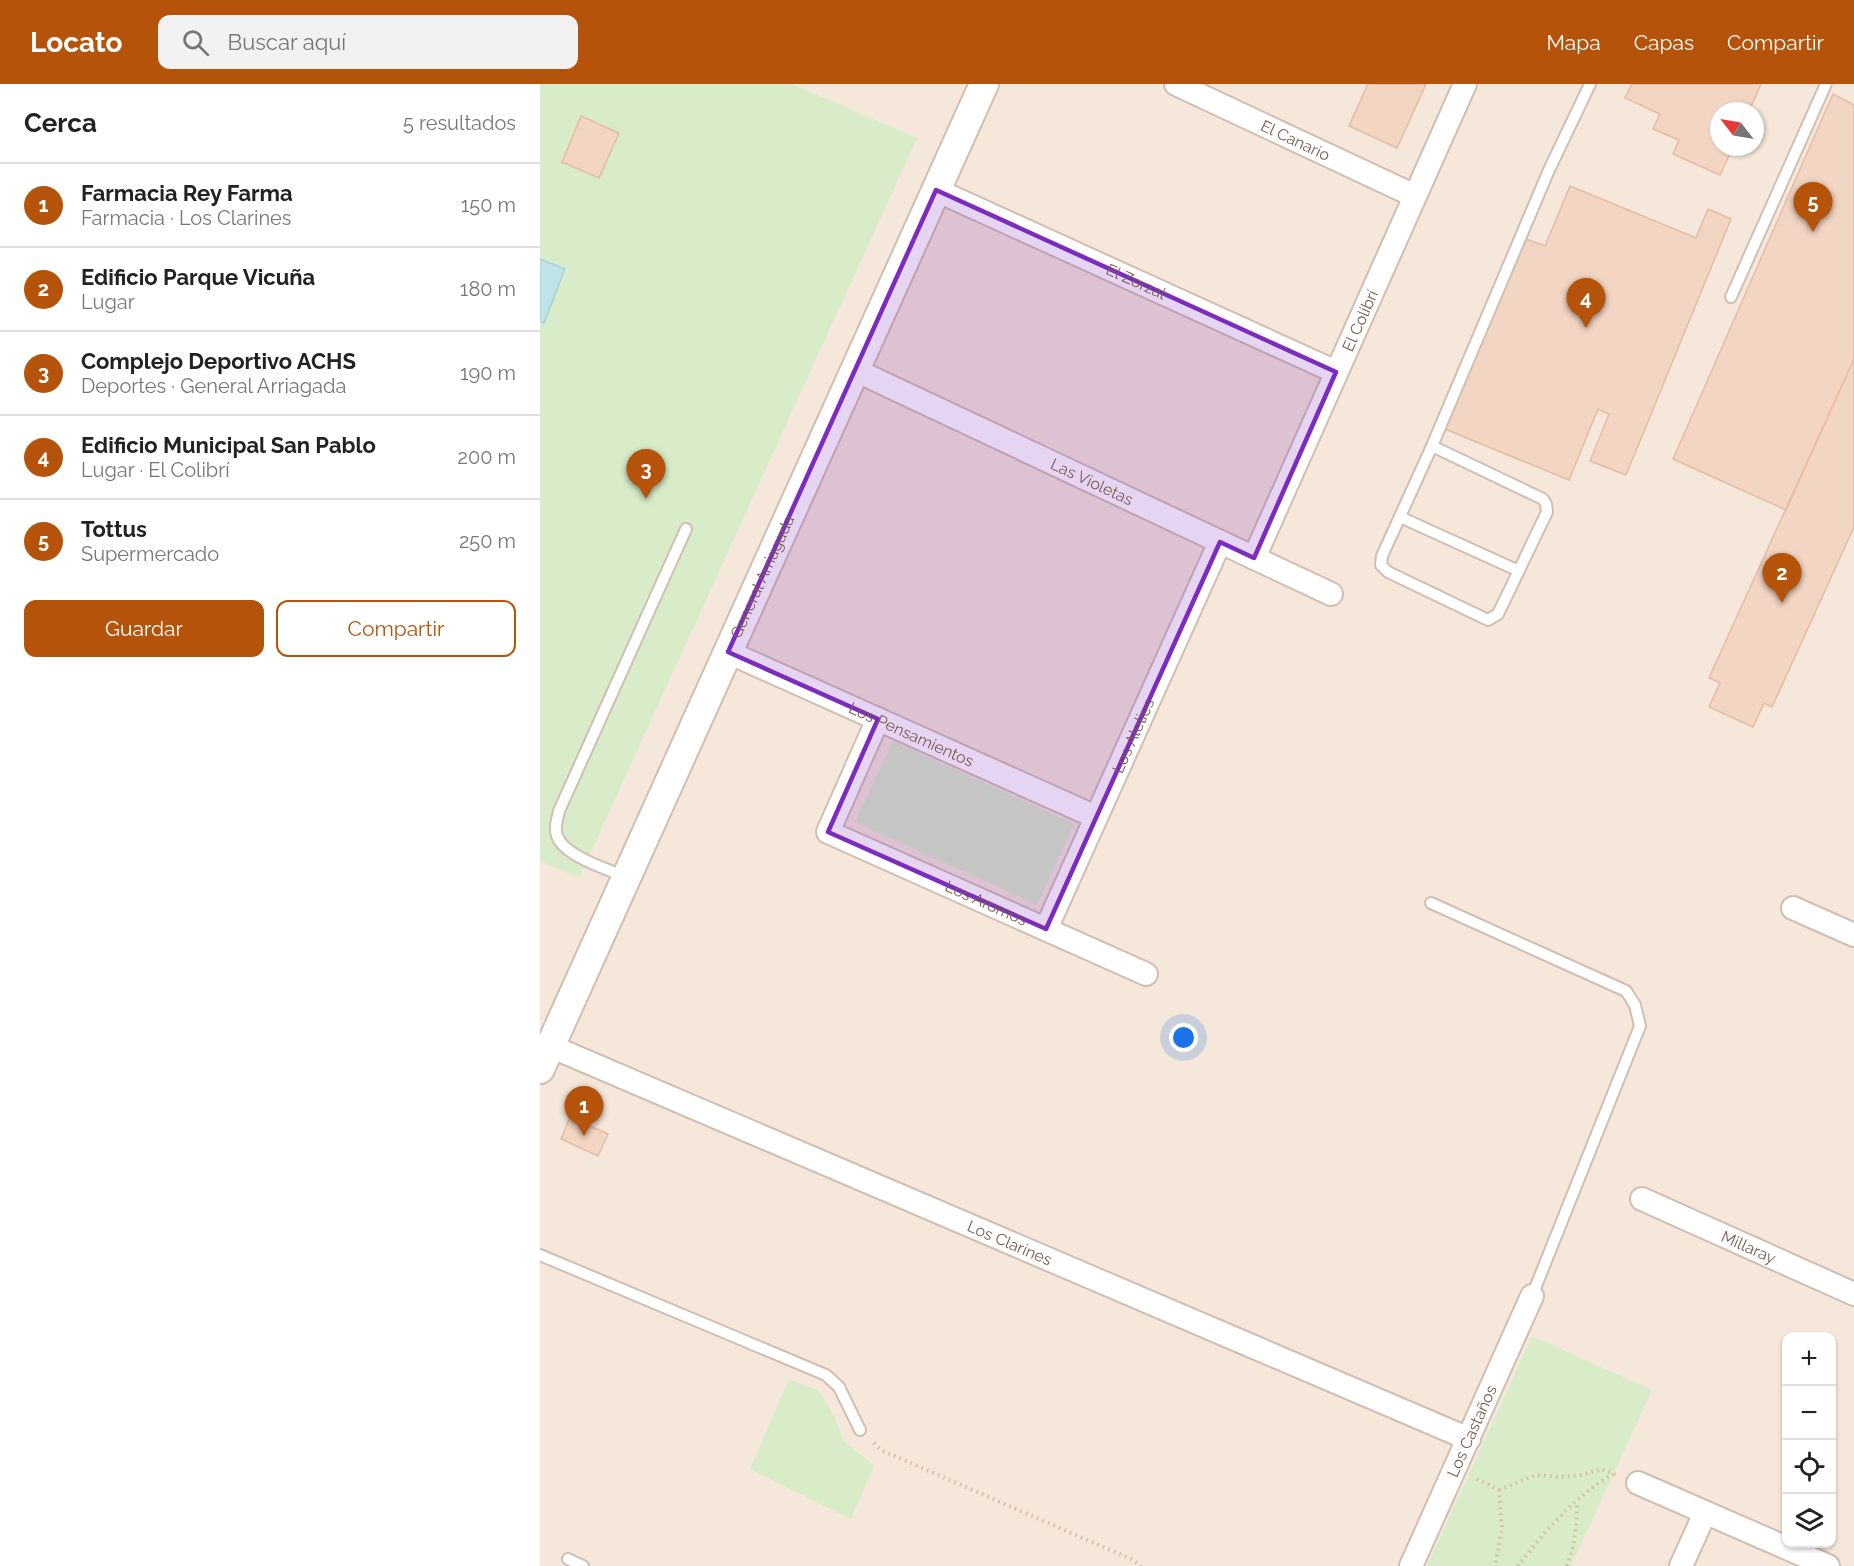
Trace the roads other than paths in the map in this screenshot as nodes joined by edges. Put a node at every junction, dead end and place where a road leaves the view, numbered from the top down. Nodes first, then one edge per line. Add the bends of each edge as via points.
1 (984, 84) edge
2 (1176, 84) edge
3 (1465, 84) edge
4 (1590, 84) edge
5 (1826, 84) edge
6 (936, 190) junction
7 (1415, 196) junction
8 (1731, 297) dead end
9 (855, 370) junction
10 (1336, 372) junction
11 (1432, 446) junction
12 (1400, 517) junction
13 (687, 530) dead end
14 (1220, 542) junction
15 (1254, 558) junction
16 (1519, 571) junction
17 (1331, 594) dead end
18 (728, 652) junction
19 (878, 719) junction
20 (1096, 817) junction
21 (626, 877) junction
22 (1431, 903) dead end
23 (1793, 908) dead end
24 (1046, 929) junction
25 (1854, 935) edge
26 (1146, 974) dead end
27 (545, 1058) edge
28 (1642, 1199) dead end
29 (540, 1255) edge
30 (1854, 1294) edge
31 (1532, 1296) joint
32 (860, 1430) road end
33 (1469, 1439) junction
34 (1638, 1483) road end
35 (1705, 1512) junction
36 (568, 1559) dead end
37 (583, 1566) edge
38 (1411, 1566) edge
39 (1681, 1566) edge
40 (1828, 1566) edge

1 - 6 street, General Arriagada
2 - 7 street, El Canario
3 - 7 street, El Colibrí
4 - 11 lane via 1549,170
5 - 8 lane
6 - 9 street, General Arriagada
6 - 10 street, El Zorzal
7 - 10 street, El Colibrí
9 - 14 street, Las Violetas
9 - 18 street, General Arriagada
10 - 15 street, El Colibrí
11 - 12 lane
11 - 16 lane via 1543,499 1546,512
12 - 16 lane
12 - 16 lane via 1382,556 1382,565 1388,572 1488,620 1498,614
13 - 21 lane via 559,811 555,832 563,847
14 - 15 street, Las Violetas
14 - 20 street, Los Alelies
15 - 17 street, Las Violetas
18 - 19 street, Los Pensamientos
18 - 21 street, General Arriagada
19 - 20 street, Los Pensamientos
19 - 24 street, Los Aromos via 828,832
20 - 24 street, Los Alelies
21 - 27 street, General Arriagada
22 - 31 lane via 1626,991 1635,1005 1640,1026
23 - 25 street
24 - 26 street, Los Aromos
27 - 33 street, Los Clarines
28 - 30 street, Millaray
29 - 32 lane via 826,1376 839,1387
31 - 33 street, Los Castaños
33 - 38 street, Los Castaños
34 - 35 street
35 - 39 street
35 - 40 street
36 - 37 lane

